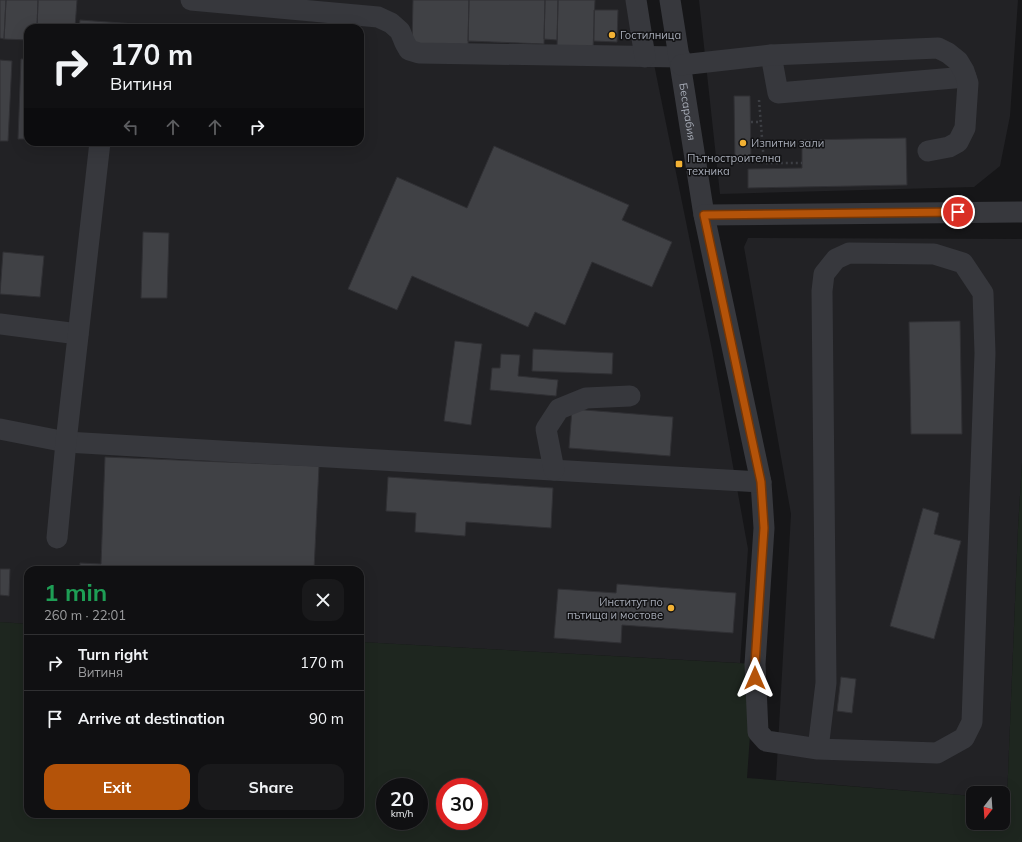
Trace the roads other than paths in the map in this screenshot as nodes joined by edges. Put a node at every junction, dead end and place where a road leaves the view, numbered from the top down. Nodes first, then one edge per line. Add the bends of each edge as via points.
1 (191, 0) edge
2 (636, 0) edge
3 (670, 0) edge
4 (771, 55) junction
5 (646, 57) junction
6 (680, 61) junction
7 (966, 77) junction
8 (100, 146) edge
9 (928, 151) dead end
10 (1022, 212) edge
11 (704, 215) junction
12 (0, 324) edge
13 (78, 334) junction
14 (630, 396) dead end
15 (0, 430) edge
16 (66, 442) junction
17 (554, 470) junction
18 (761, 482) junction
19 (57, 538) dead end
20 (818, 749) junction

1 - 5 street via 378,17 400,31 409,50 419,53
2 - 5 street
3 - 6 street, Бесарабия
4 - 6 street
4 - 7 street via 938,48 958,61
4 - 7 street via 778,93
5 - 6 street
6 - 11 street, Бесарабия
7 - 9 street via 968,83 965,128 958,142 949,147
8 - 13 street
10 - 11 street
11 - 18 street, Бесарабия
12 - 13 street
13 - 16 street
14 - 17 street via 586,398 559,409 546,429
15 - 16 street
16 - 17 street
16 - 19 street
17 - 18 street
18 - 20 street, Бесарабия via 764,528 755,664 758,732 766,741
20 - 20 street via 937,753 964,738 972,722 985,353 982,293 963,262 934,254 849,253 836,259 824,274 822,291 826,683

